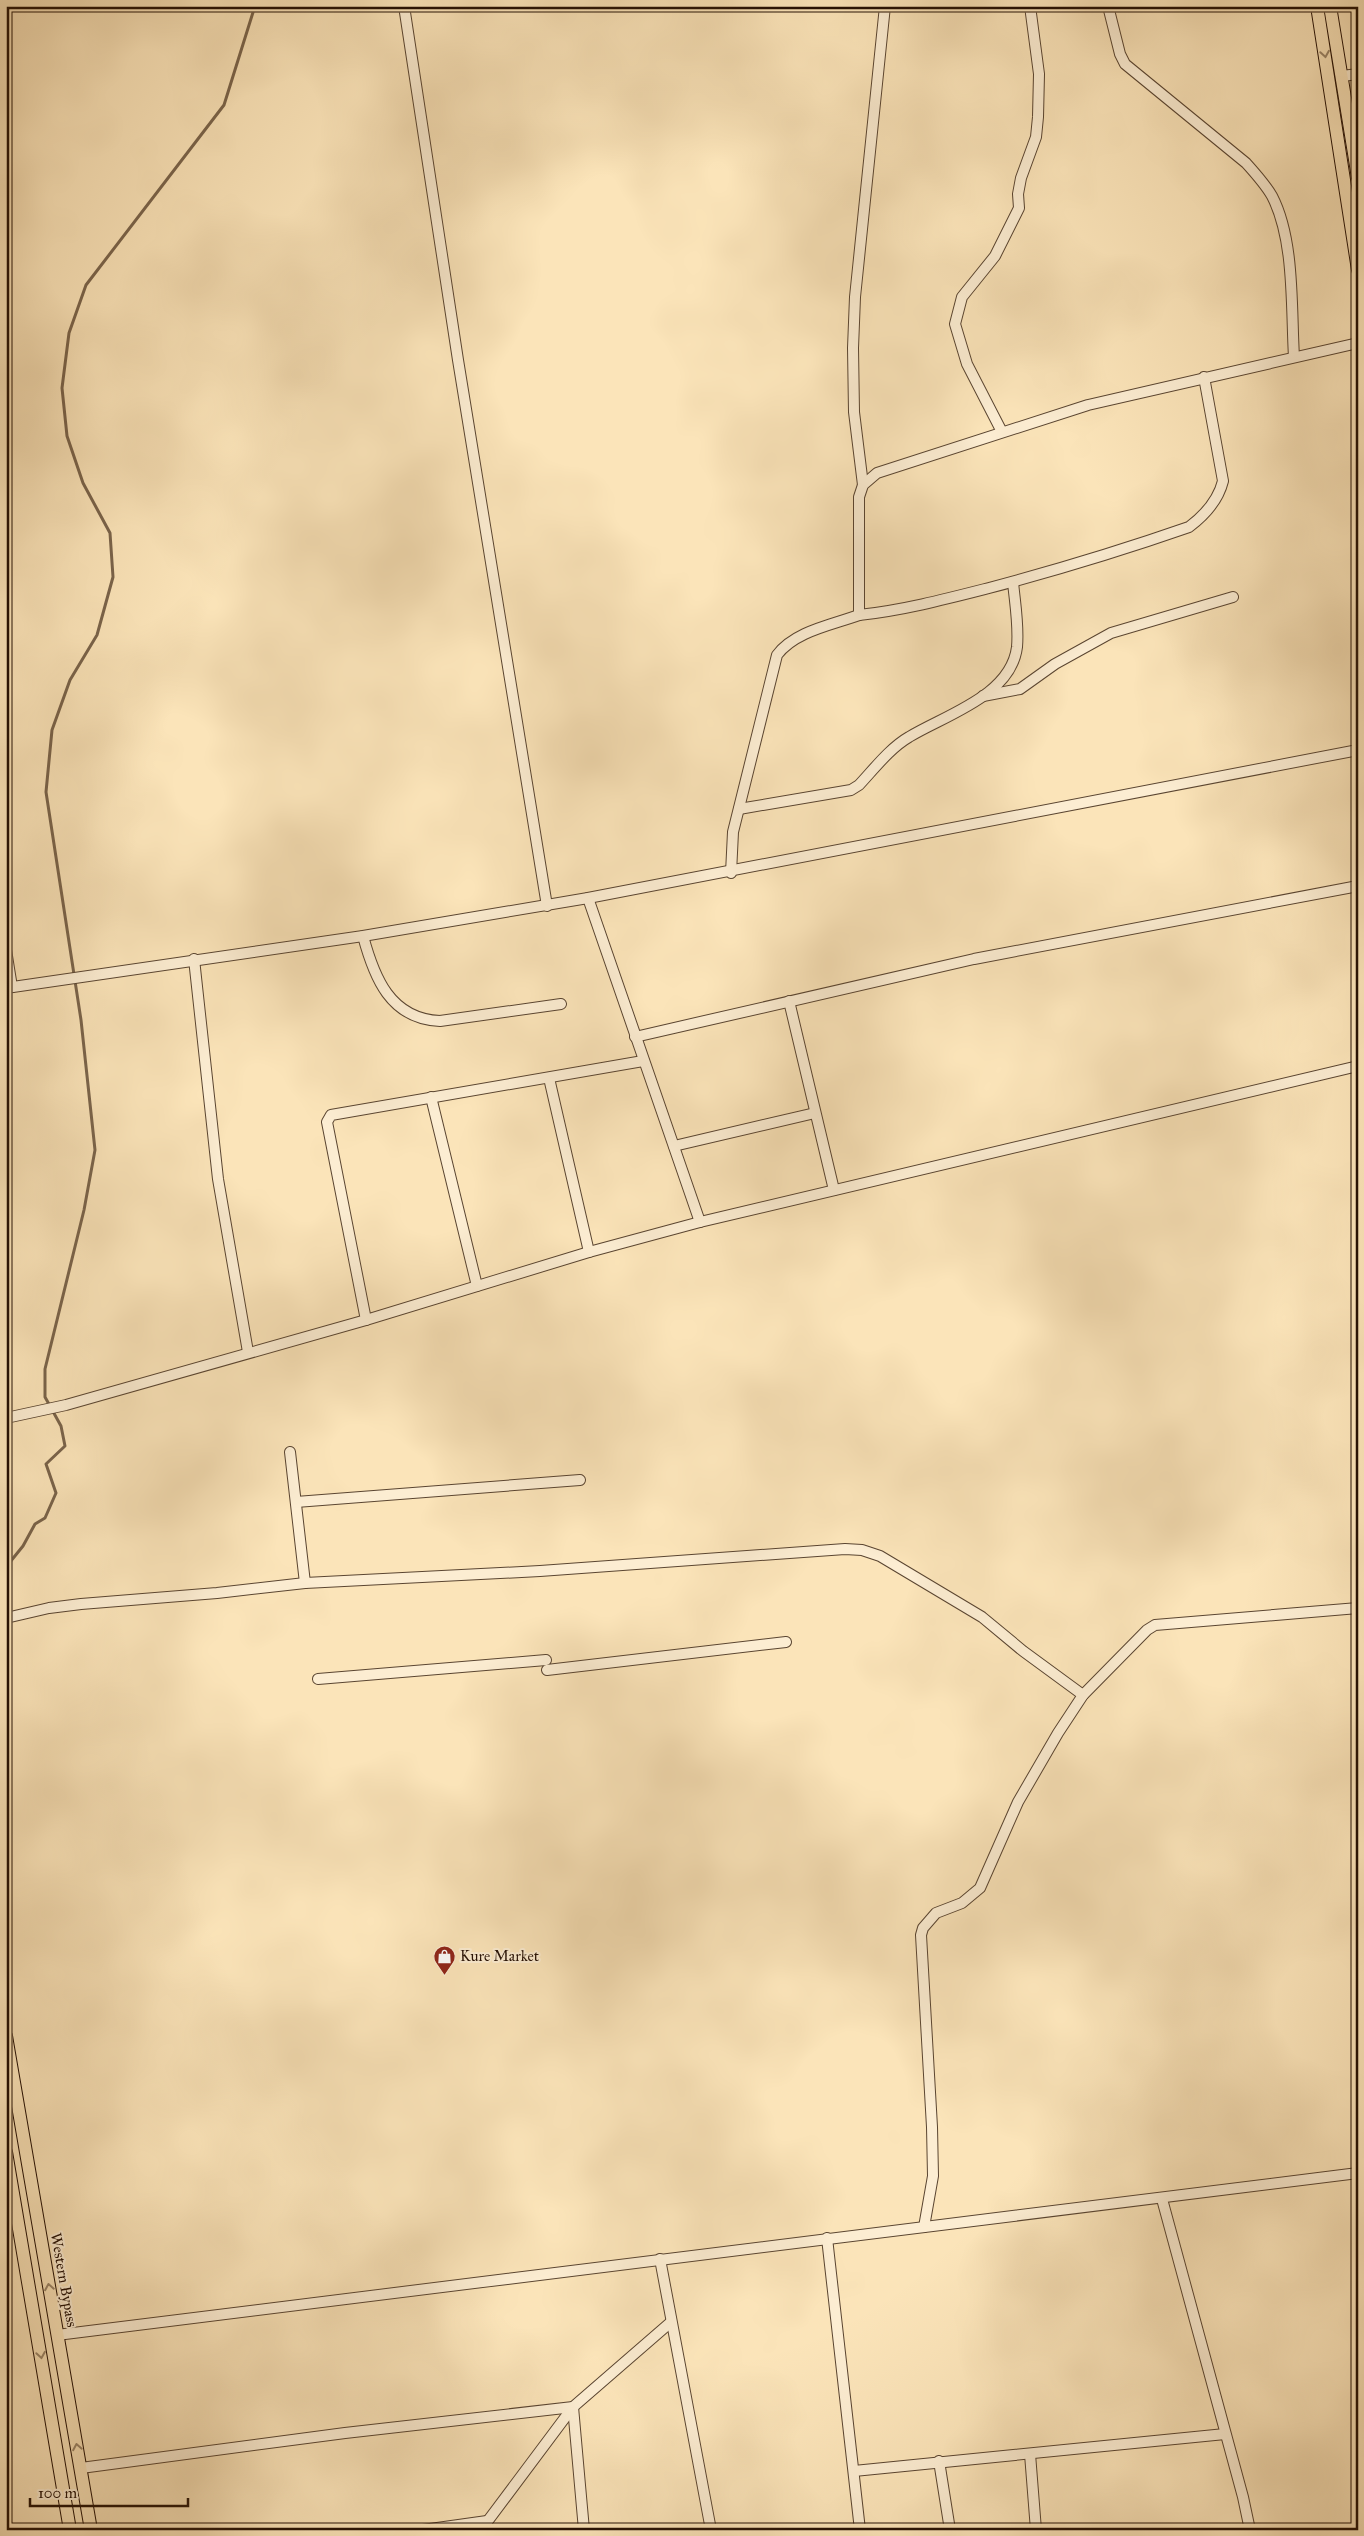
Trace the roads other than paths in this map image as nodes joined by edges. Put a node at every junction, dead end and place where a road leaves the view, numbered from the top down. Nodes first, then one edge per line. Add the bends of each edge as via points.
1 (404, 6) edge
2 (885, 6) edge
3 (1030, 6) edge
4 (1108, 6) edge
5 (1317, 6) edge
6 (1330, 6) edge
7 (1358, 74) edge
8 (1342, 76) junction
9 (1358, 178) edge
10 (1358, 270) edge
11 (1358, 342) edge
12 (1294, 357) junction
13 (1204, 377) junction
14 (1002, 432) junction
15 (863, 485) junction
16 (1013, 582) junction
17 (1232, 597) dead end
18 (859, 615) junction
19 (983, 696) junction
20 (1358, 750) edge
21 (739, 809) junction
22 (731, 873) junction
23 (1358, 886) edge
24 (588, 898) junction
25 (547, 906) junction
26 (363, 936) junction
27 (6, 950) edge
28 (194, 959) junction
29 (9, 988) edge
30 (789, 1001) junction
31 (561, 1004) dead end
32 (636, 1036) junction
33 (643, 1061) junction
34 (1358, 1066) edge
35 (549, 1078) junction
36 (431, 1097) junction
37 (815, 1113) junction
38 (674, 1146) junction
39 (834, 1190) junction
40 (700, 1222) junction
41 (589, 1252) junction
42 (477, 1286) junction
43 (366, 1320) junction
44 (248, 1352) junction
45 (6, 1418) edge
46 (290, 1452) dead end
47 (580, 1480) dead end
48 (296, 1502) junction
49 (305, 1583) junction
50 (1358, 1608) edge
51 (6, 1618) edge
52 (786, 1642) dead end
53 (318, 1679) dead end
54 (1083, 1695) junction
55 (6, 2036) edge
56 (6, 2152) edge
57 (1358, 2173) edge
58 (1162, 2199) junction
59 (924, 2227) junction
60 (828, 2238) junction
61 (660, 2260) junction
62 (671, 2322) junction
63 (57, 2335) junction
64 (573, 2407) junction
65 (1226, 2434) junction
66 (1030, 2454) junction
67 (939, 2461) junction
68 (81, 2468) junction
69 (854, 2471) junction
70 (487, 2520) junction
71 (70, 2530) edge
72 (91, 2530) edge
73 (423, 2530) edge
74 (481, 2530) edge
75 (584, 2530) edge
76 (711, 2530) edge
77 (860, 2530) edge
78 (950, 2530) edge
79 (1036, 2530) edge
80 (1250, 2530) edge

1 - 25 street
2 - 15 street via 855,297 854,412
3 - 14 street via 1039,74 1036,137 1021,178 1019,208 996,256 962,297 954,324 967,364
4 - 12 street via 1125,64 1246,163 1273,198 1287,253
5 -> 10 main road
6 - 8 main road
7 - 8 street
8 - 9 main road
11 - 12 street
12 - 13 street
13 - 14 street via 1088,405
13 - 16 street via 1223,481 1219,495 1201,519 1189,527 1097,558
14 - 15 street via 877,473
15 - 18 street via 858,508
16 - 18 street via 906,610
16 - 19 street via 1018,630 1012,665
17 - 19 street via 1111,633 1055,664 1020,689
18 - 21 street via 795,638 777,655
19 - 21 street via 908,737 851,790
20 - 22 street
21 - 22 street via 731,844
22 - 24 street
23 - 30 street via 974,959
24 - 25 street
24 - 32 street
25 - 26 street
26 - 28 street
26 - 31 street via 371,968 377,978 401,1008 425,1020 440,1021
27 - 29 street
28 - 29 street
28 - 44 street via 218,1179
30 - 32 street
30 - 37 street
32 - 33 street
33 - 35 street
33 - 38 street
34 - 39 street
35 - 36 street
35 - 41 street
36 - 42 street
36 - 43 street via 335,1114 327,1122
37 - 38 street
37 - 39 street
38 - 40 street
39 - 40 street
40 - 41 street
41 - 42 street
42 - 43 street
43 - 44 street
44 - 45 street
46 - 48 street
47 - 48 street
48 - 49 street
49 - 51 street via 81,1604
49 - 54 street via 862,1550 880,1556 982,1617
50 - 54 street via 1155,1625
52 - 53 street via 547,1665
54 - 59 street via 1018,1802 980,1888 962,1903 936,1913 923,1928 933,2176
63 -> 55 main road, Western Bypass
56 -> 71 main road
57 - 58 street
58 - 59 street
58 - 65 street
59 - 60 street
60 - 61 street
60 - 69 street
61 - 62 street
61 - 63 street
62 - 64 street
62 - 76 street
68 -> 63 main road, Western Bypass
64 - 68 street
64 - 70 street
64 - 75 street
65 - 66 street
65 - 80 street
66 - 67 street
66 - 79 street
67 - 69 street
67 - 78 street
68 - 72 main road, Western Bypass
69 - 77 street
70 - 73 street
70 - 74 street

